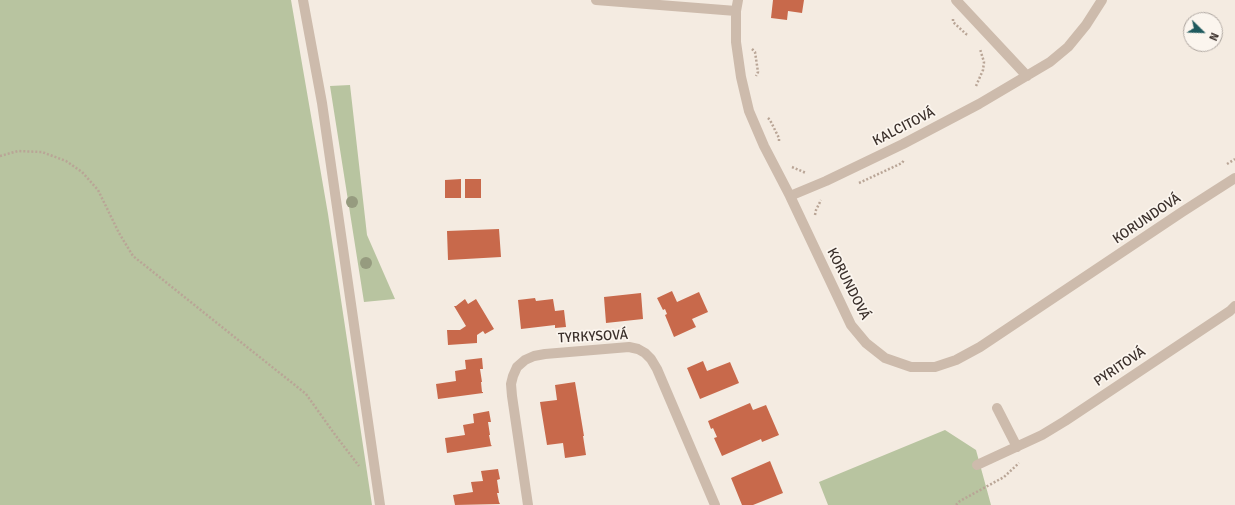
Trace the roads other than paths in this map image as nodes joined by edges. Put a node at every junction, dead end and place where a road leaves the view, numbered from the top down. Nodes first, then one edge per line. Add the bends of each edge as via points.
1 (303, 0) edge
2 (596, 0) edge
3 (738, 0) edge
4 (956, 0) edge
5 (1102, 0) edge
6 (736, 12) junction
7 (1027, 76) junction
8 (1235, 178) edge
9 (790, 196) junction
10 (1235, 306) edge
11 (997, 408) dead end
12 (1016, 447) junction
13 (976, 465) dead end
14 (380, 505) edge
15 (528, 505) edge
16 (715, 505) edge

1 - 14 street via 322,103
2 - 6 street
3 - 6 street, KORUNDOVÁ
4 - 7 street
5 - 7 street, KALCITOVÁ via 1068,47
6 - 9 street, KORUNDOVÁ via 736,42 749,111
7 - 9 street, KALCITOVÁ via 903,144
8 - 9 street, KORUNDOVÁ via 980,347 956,360 935,367 911,367 886,358 866,343 851,325
10 - 12 street, PYRITOVÁ via 1064,421
11 - 12 street
12 - 13 street, PYRITOVÁ
15 - 16 street, TYRKYSOVÁ via 511,384 517,367 525,360 545,354 629,347 638,349 652,359

